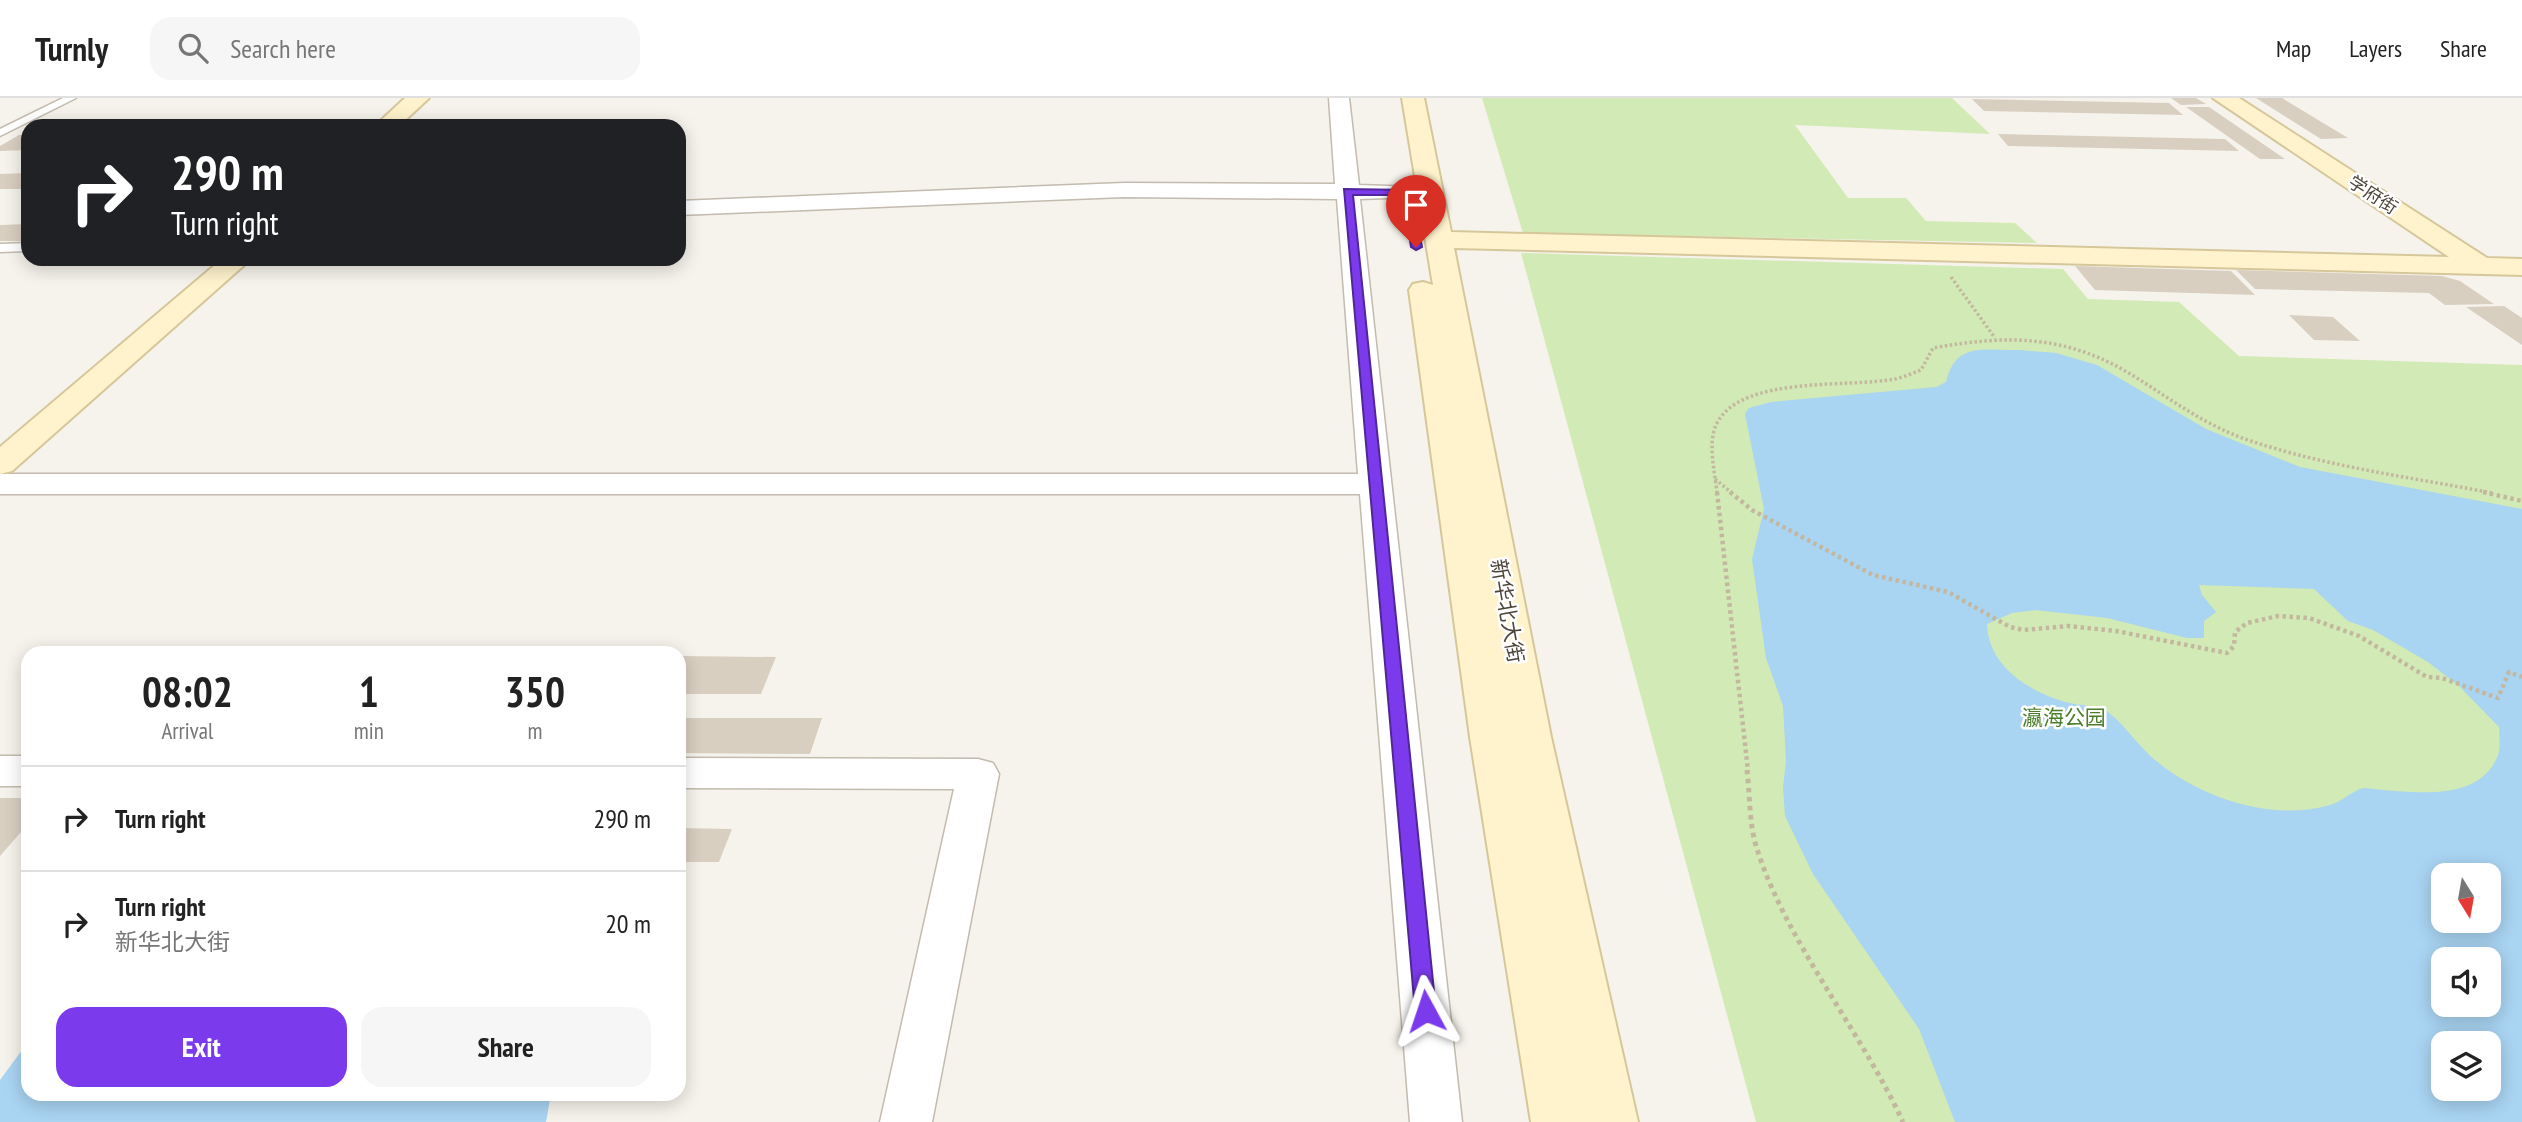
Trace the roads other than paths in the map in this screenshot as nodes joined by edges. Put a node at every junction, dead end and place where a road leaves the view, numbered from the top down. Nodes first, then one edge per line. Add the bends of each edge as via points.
1 (71, 98) edge
2 (418, 98) edge
3 (1339, 98) edge
4 (1394, 98) edge
5 (1413, 98) edge
6 (2224, 98) edge
7 (28, 119) edge
8 (394, 119) edge
9 (21, 123) edge
10 (0, 133) edge
11 (1348, 192) junction
12 (1408, 192) junction
13 (686, 208) edge
14 (1439, 240) junction
15 (21, 247) edge
16 (0, 248) edge
17 (230, 266) edge
18 (2480, 266) junction
19 (2522, 267) edge
20 (2522, 293) edge
21 (0, 464) edge
22 (0, 484) edge
23 (1376, 484) junction
24 (0, 771) edge
25 (21, 771) edge
26 (686, 773) edge
27 (906, 1122) edge
28 (1436, 1122) edge
29 (1559, 1122) edge
30 (1610, 1122) edge

1 - 7 lane
2 - 8 main road
3 - 11 street
4 - 12 main road, 新华北大街
5 - 14 main road, 新华北大街
6 - 18 main road, 学府街
9 - 10 lane
11 - 12 street
11 - 13 street via 1124,190
11 - 23 street
12 - 29 main road, 新华北大街 via 1491,737
14 - 18 main road
14 - 30 main road, 新华北大街 via 1530,737
15 - 16 lane
17 - 21 main road
18 - 19 main road
18 - 20 main road, 学府街
22 - 23 street
23 - 28 street
24 - 25 street
26 - 27 street via 978,774

